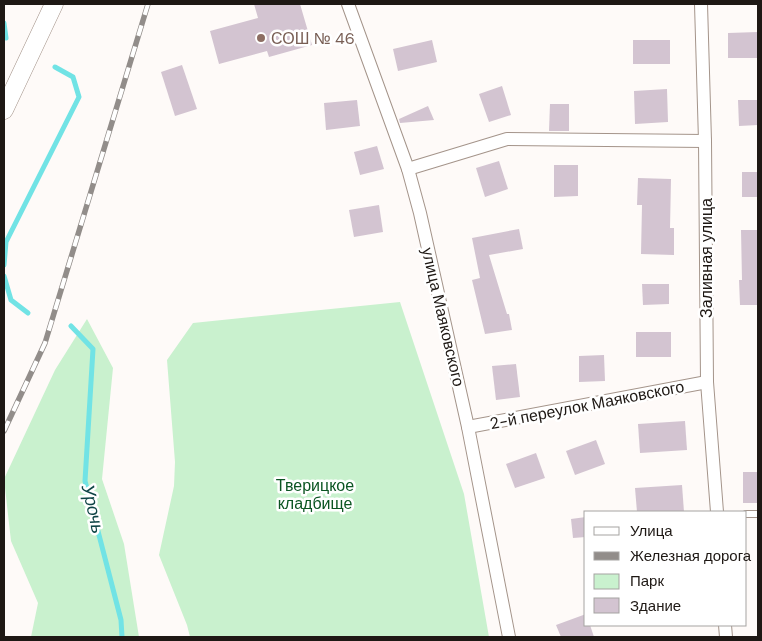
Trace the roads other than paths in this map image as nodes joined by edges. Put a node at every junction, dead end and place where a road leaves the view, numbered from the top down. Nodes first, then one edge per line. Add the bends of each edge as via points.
1 (54, 4) edge
2 (348, 4) edge
3 (701, 4) edge
4 (4, 110) edge
5 (705, 141) junction
6 (408, 169) junction
7 (707, 382) junction
8 (468, 428) junction
9 (717, 511) edge
10 (508, 637) edge

1 - 4 main road
2 - 6 street, улица Маяковского
3 - 5 street, Заливная улица
5 - 6 street via 507,139
5 - 7 street, Заливная улица
6 - 8 street, улица Маяковского
7 - 8 street, 2-й переулок Маяковского
7 - 9 street, Заливная улица
8 - 10 street, улица Маяковского

